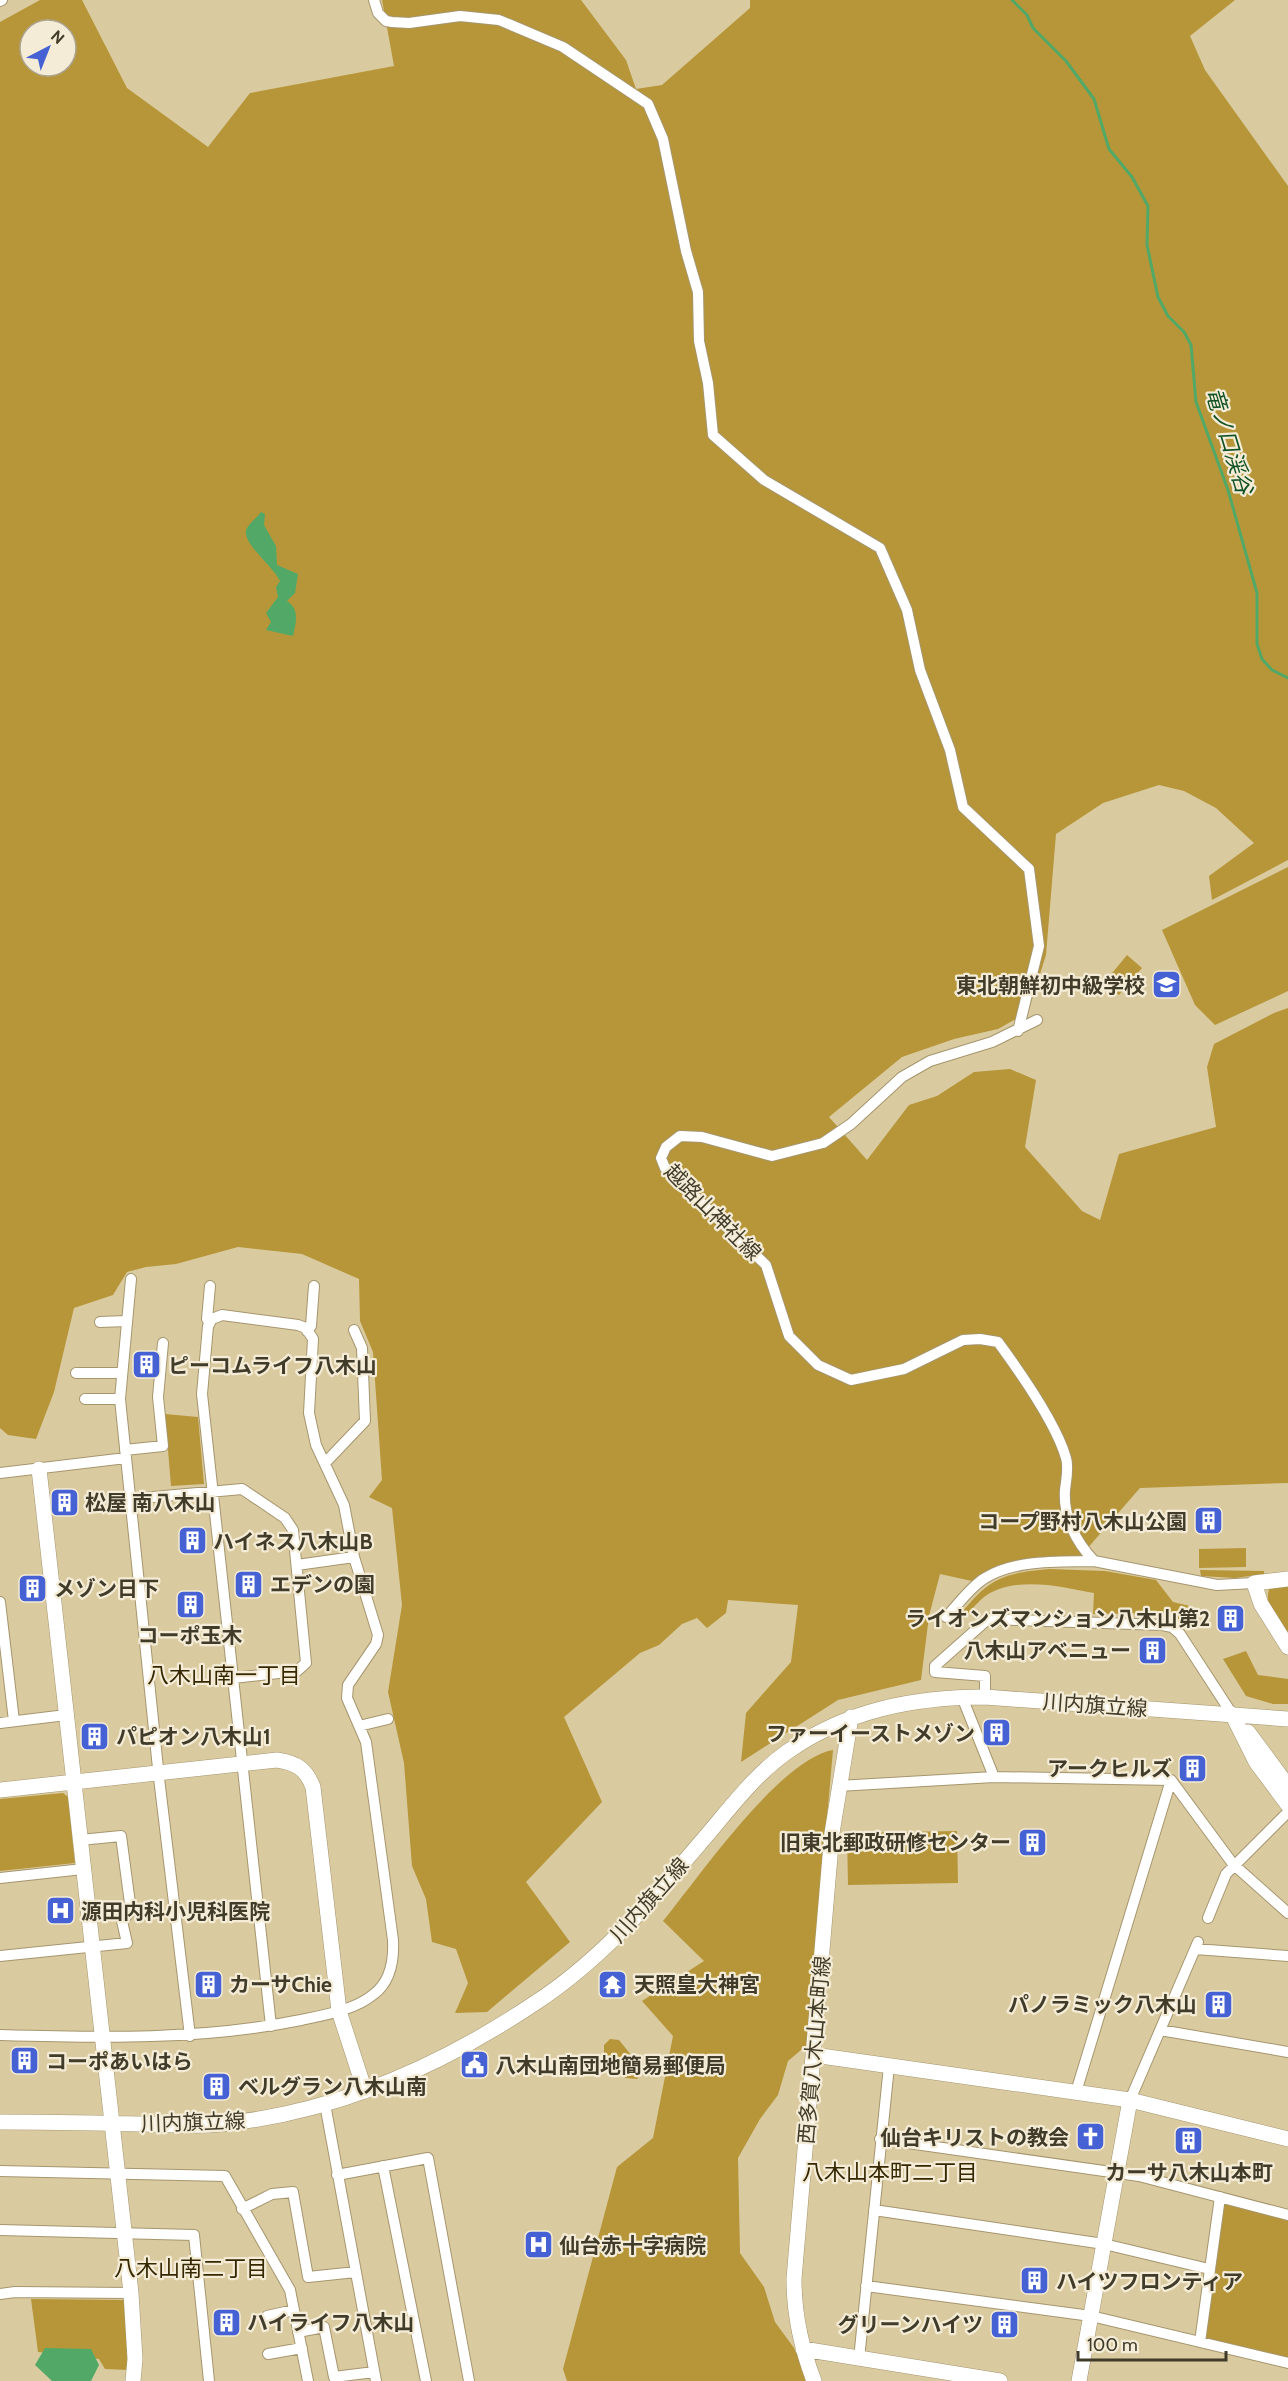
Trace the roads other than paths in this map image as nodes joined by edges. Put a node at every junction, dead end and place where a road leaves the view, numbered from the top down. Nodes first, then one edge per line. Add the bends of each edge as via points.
1 (374, 0) edge
2 (1037, 1020) dead end
3 (1018, 1031) junction
4 (131, 1279) dead end
5 (210, 1286) dead end
6 (314, 1286) dead end
7 (126, 1321) junction
8 (100, 1322) dead end
9 (210, 1323) junction
10 (354, 1330) dead end
11 (307, 1331) junction
12 (163, 1343) dead end
13 (76, 1373) dead end
14 (121, 1373) junction
15 (85, 1399) dead end
16 (120, 1400) junction
17 (126, 1454) junction
18 (325, 1462) junction
19 (39, 1469) junction
20 (0, 1473) edge
21 (212, 1491) junction
22 (130, 1498) junction
23 (354, 1557) junction
24 (1094, 1561) junction
25 (297, 1564) junction
26 (1288, 1579) edge
27 (1254, 1583) junction
28 (0, 1602) edge
29 (946, 1617) dead end
30 (1288, 1647) edge
31 (233, 1678) junction
32 (962, 1697) junction
33 (985, 1698) junction
34 (1232, 1714) junction
35 (66, 1715) junction
36 (851, 1717) junction
37 (388, 1719) dead end
38 (1288, 1719) edge
39 (14, 1721) junction
40 (0, 1723) edge
41 (359, 1726) junction
42 (242, 1764) junction
43 (159, 1772) junction
44 (993, 1778) junction
45 (1171, 1780) junction
46 (73, 1781) junction
47 (838, 1786) junction
48 (1288, 1786) edge
49 (0, 1790) edge
50 (1288, 1805) edge
51 (1288, 1812) edge
52 (80, 1840) junction
53 (1233, 1864) junction
54 (83, 1869) junction
55 (0, 1878) edge
56 (1288, 1914) edge
57 (1208, 1918) dead end
58 (91, 1946) junction
59 (0, 1956) edge
60 (1288, 1956) edge
61 (339, 2011) junction
62 (271, 2026) junction
63 (1160, 2030) junction
64 (0, 2035) edge
65 (101, 2036) junction
66 (190, 2036) junction
67 (1288, 2052) edge
68 (814, 2055) junction
69 (890, 2067) junction
70 (365, 2091) junction
71 (1076, 2092) junction
72 (1130, 2100) junction
73 (325, 2104) junction
74 (0, 2122) edge
75 (110, 2123) junction
76 (880, 2139) junction
77 (1288, 2139) edge
78 (383, 2166) junction
79 (0, 2171) edge
80 (1117, 2172) junction
81 (116, 2173) junction
82 (338, 2175) junction
83 (1220, 2197) junction
84 (242, 2209) junction
85 (874, 2210) junction
86 (1288, 2215) edge
87 (0, 2230) edge
88 (123, 2232) junction
89 (1104, 2244) junction
90 (1209, 2269) junction
91 (356, 2272) junction
92 (866, 2286) junction
93 (130, 2293) junction
94 (0, 2295) edge
95 (294, 2310) junction
96 (267, 2316) dead end
97 (1091, 2316) junction
98 (298, 2332) junction
99 (1200, 2342) junction
100 (302, 2348) junction
101 (802, 2349) junction
102 (268, 2354) dead end
103 (860, 2359) junction
104 (1288, 2363) edge
105 (375, 2376) edge
106 (133, 2381) edge
107 (209, 2381) edge
108 (308, 2381) edge
109 (426, 2381) edge
110 (470, 2381) edge
111 (814, 2381) edge
112 (1000, 2381) edge
113 (1079, 2381) edge

1 - 3 street via 378,13 392,22 460,16 499,20 563,46 648,104 663,139 698,292 699,341 713,435 764,480 880,548 907,610 920,670 950,750 963,807 1029,869 1039,946
2 - 3 street, 越路山神社線
3 - 24 street, 越路山神社線 via 921,1066 902,1077 851,1124 823,1143 772,1156 702,1137 680,1136 666,1147 661,1158 686,1190 766,1265 789,1336 818,1365 851,1380 904,1369 963,1340 998,1342 1022,1374 1061,1445 1067,1460 1067,1514 1074,1533
4 - 7 street
5 - 9 street
6 - 11 street via 311,1326
7 - 8 street
7 - 14 street
9 - 11 street via 222,1315 298,1325
9 - 21 street via 202,1394
10 - 18 street via 362,1348 365,1421
11 - 18 street via 313,1339 309,1413 316,1445
12 - 17 street via 158,1397 163,1446
13 - 14 street
14 - 16 street
15 - 16 street
16 - 17 street
17 - 19 street
17 - 22 street
18 - 23 street via 344,1505
19 - 20 street
19 - 35 street
21 - 22 street
21 - 25 street via 242,1489 285,1518 293,1530
21 - 31 street
22 - 43 street
23 - 25 street
23 - 41 street via 378,1635 348,1685 348,1698
24 - 27 street via 1217,1585
24 - 29 street via 1036,1564 997,1572 984,1578
25 - 31 street via 306,1662 297,1671
26 - 27 street
27 - 30 street via 1261,1604
28 - 39 street
31 - 42 street
32 - 33 street, 川内旗立線
32 - 36 street, 川内旗立線 via 897,1704
32 - 44 street
33 - 34 street, 川内旗立線
33 - 34 street via 985,1676 935,1672 935,1666 988,1619 1162,1626 1172,1627 1180,1634
34 - 38 street, 川内旗立線
34 - 48 street via 1264,1750
34 - 50 street via 1256,1762
35 - 39 street
35 - 46 street
36 - 47 street, 西多賀八木山本町線
36 - 70 street, 川内旗立線 via 786,1752 765,1771 626,1929 564,1982 443,2058
37 - 41 street
39 - 40 street
41 - 61 street via 366,1742 394,1956 384,1984 374,1995
42 - 43 street
42 - 61 street via 292,1762 308,1774 313,1787
42 - 62 street
43 - 46 street
43 - 66 street
44 - 45 street
44 - 47 street
45 - 53 street
45 - 71 street
46 - 49 street
46 - 52 street
47 - 68 street, 西多賀八木山本町線
51 - 53 street
52 - 54 street
52 - 58 street via 121,1836 131,1911 122,1921 127,1943
53 - 56 street
53 - 57 street
54 - 55 street
54 - 58 street
58 - 59 street
58 - 65 street
60 - 63 street via 1197,1945
61 - 62 street
61 - 70 street
62 - 66 street
63 - 67 street
63 - 72 street
64 - 65 street
65 - 66 street
65 - 75 street
68 - 69 street
68 - 101 street, 西多賀八木山本町線 via 794,2279 794,2308
69 - 71 street
69 - 76 street
70 - 73 street, 川内旗立線
71 - 72 street
72 - 77 street
72 - 80 street
73 - 75 street, 川内旗立線 via 218,2124
73 - 82 street
74 - 75 street, 川内旗立線
75 - 81 street
76 - 80 street
76 - 85 street
78 - 82 street
78 - 109 street
78 - 110 street via 428,2158
79 - 81 street
80 - 83 street
80 - 89 street
81 - 84 street via 225,2176
81 - 88 street
82 - 91 street
83 - 86 street
83 - 90 street
84 - 91 street via 272,2194 293,2192 308,2277
84 - 95 street via 282,2272
85 - 89 street
85 - 92 street
87 - 88 street
88 - 93 street
88 - 107 street via 195,2235
89 - 90 street
89 - 97 street
90 - 99 street
91 - 105 street
92 - 97 street
92 - 103 street
93 - 94 street
93 - 106 street
95 - 96 street
95 - 98 street
97 - 99 street
97 - 113 street
98 - 100 street
98 - 105 street via 324,2327 334,2378
99 - 104 street
100 - 102 street
100 - 108 street
101 - 103 street
101 - 111 street, 西多賀八木山本町線
103 - 112 street

